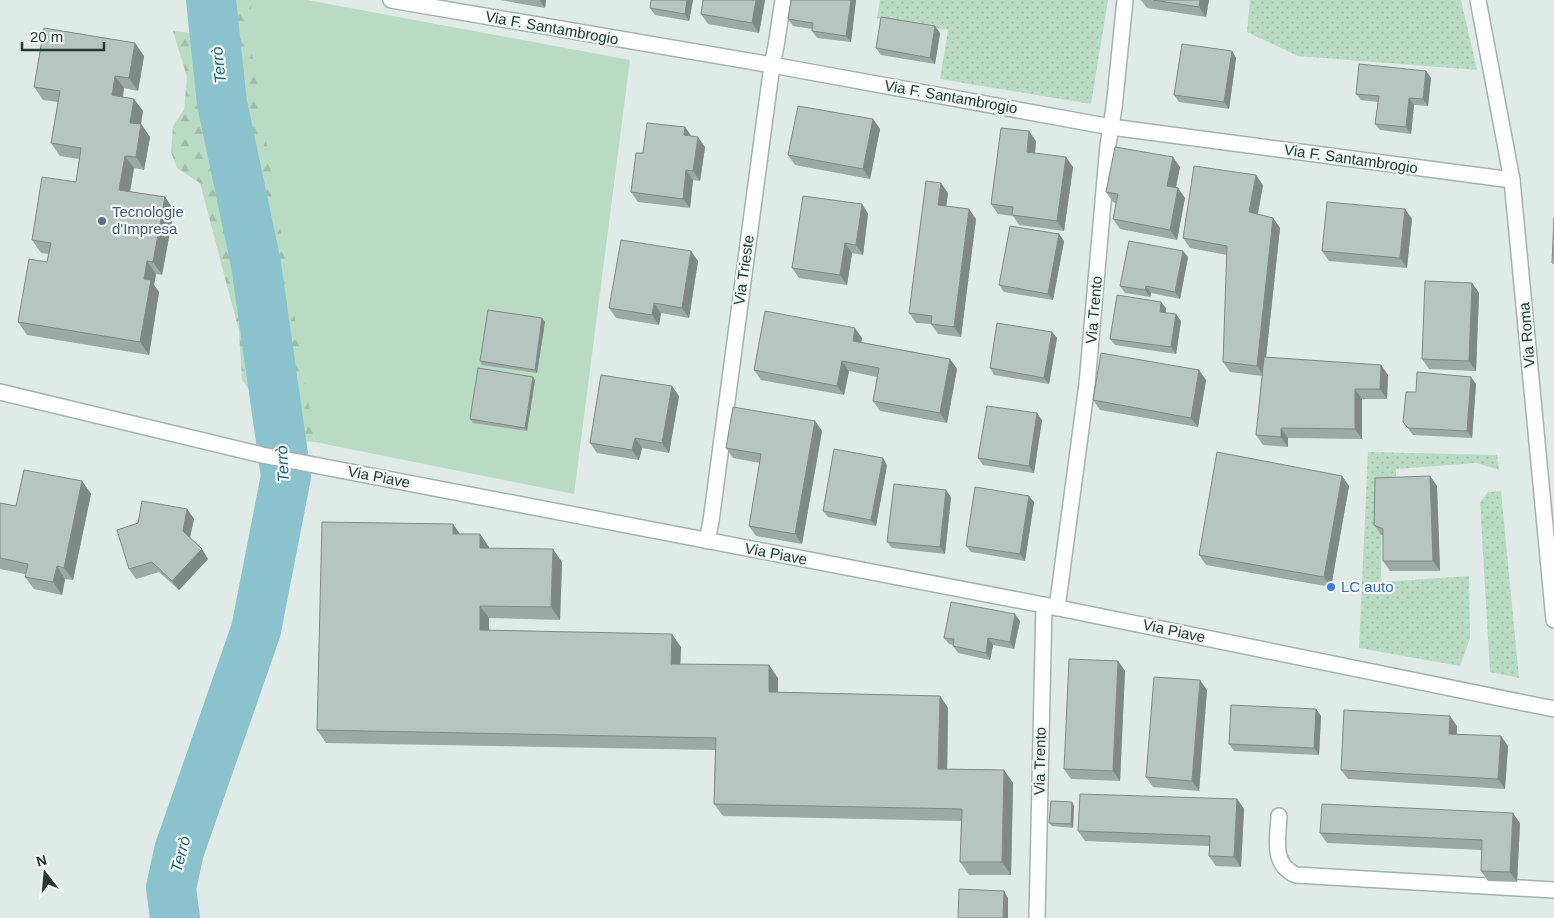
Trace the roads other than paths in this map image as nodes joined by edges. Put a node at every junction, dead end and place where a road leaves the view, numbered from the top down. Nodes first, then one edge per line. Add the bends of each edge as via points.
1 (391, 0) edge
2 (783, 0) edge
3 (1478, 0) edge
4 (1124, 6) edge
5 (772, 65) junction
6 (1111, 127) junction
7 (1512, 180) junction
8 (0, 392) edge
9 (707, 541) junction
10 (1050, 606) junction
11 (1554, 620) edge
12 (1554, 709) edge
13 (1278, 816) dead end
14 (1554, 890) edge
15 (1037, 918) edge

1 - 5 street, Via F. Santambrogio
2 - 5 street, Via Trieste
3 - 7 street, Via Roma
4 - 6 street, Via Trento
5 - 6 street, Via F. Santambrogio
5 - 9 street, Via Trieste
6 - 7 street, Via F. Santambrogio
6 - 10 street, Via Trento via 1087,384
7 - 11 street, Via Roma
8 - 9 street, Via Piave via 262,455
9 - 10 street, Via Piave
10 - 12 street, Via Piave
10 - 15 street, Via Trento
13 - 14 street via 1280,861 1296,875

